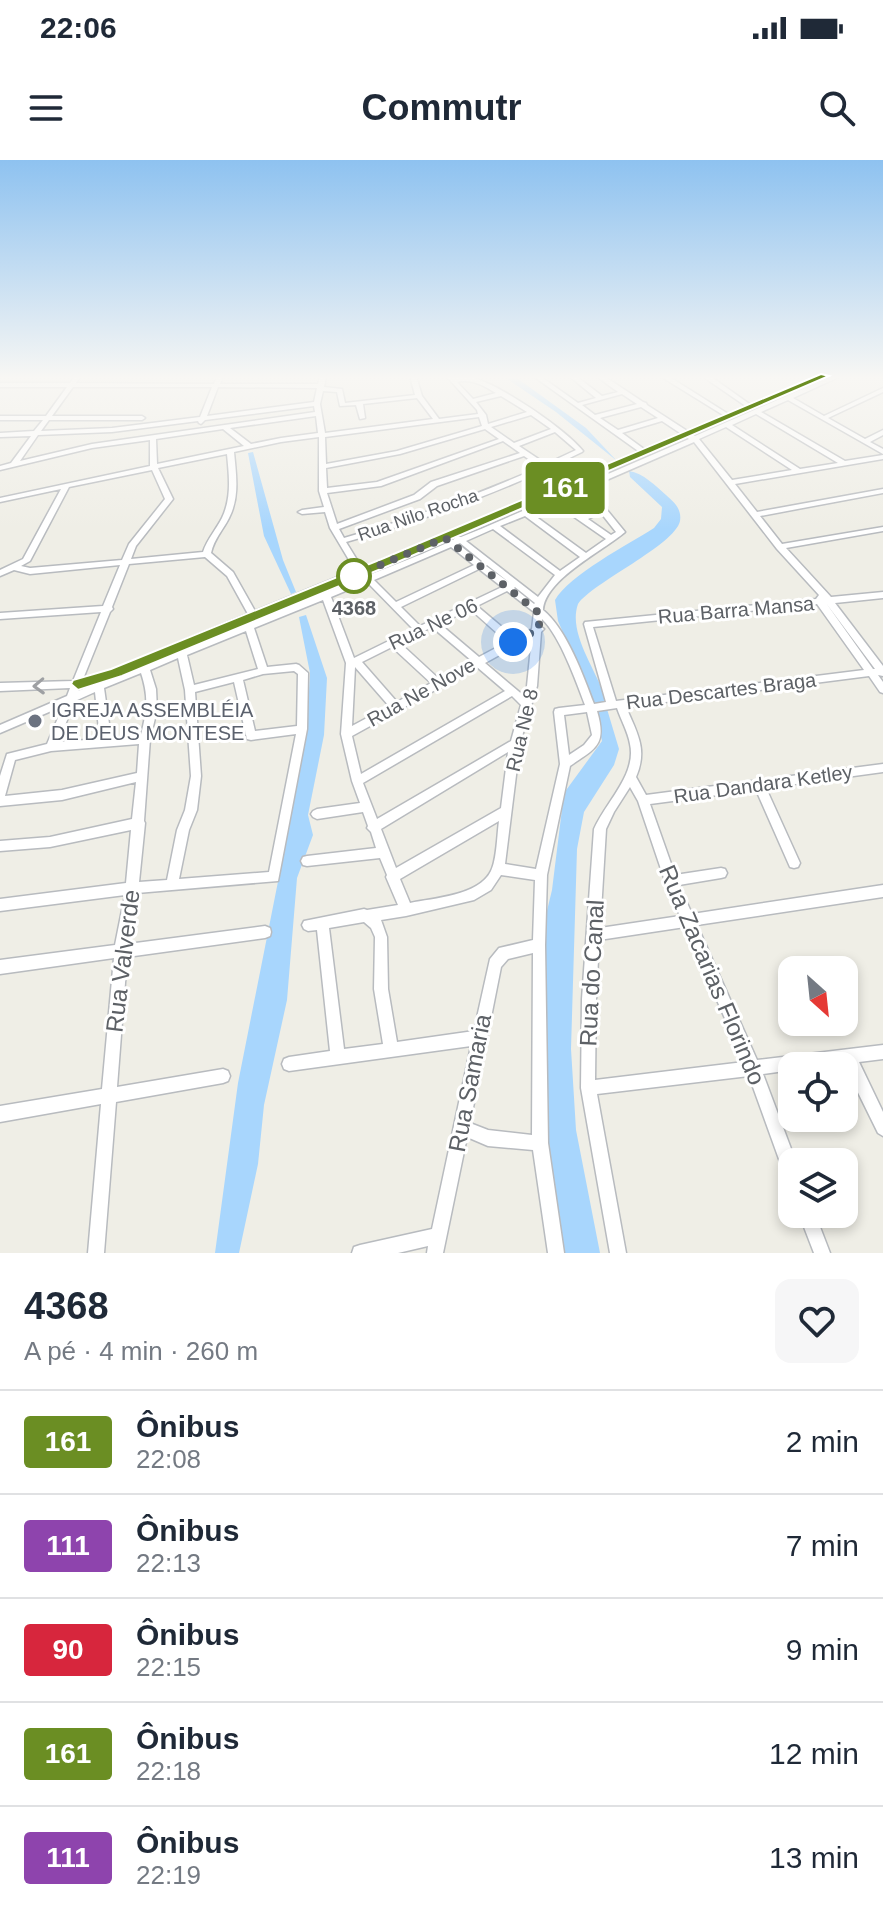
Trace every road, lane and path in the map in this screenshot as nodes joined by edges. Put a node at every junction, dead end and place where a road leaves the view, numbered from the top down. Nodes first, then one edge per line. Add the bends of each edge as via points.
1 (41, 427) edge
2 (134, 427) edge
3 (202, 427) edge
4 (232, 427) edge
5 (320, 427) edge
6 (388, 427) edge
7 (482, 427) edge
8 (486, 427) edge
9 (551, 427) edge
10 (608, 427) edge
11 (635, 427) edge
12 (678, 427) edge
13 (715, 427) edge
14 (736, 427) edge
15 (783, 427) edge
16 (840, 427) edge
17 (225, 428) junction
18 (555, 430) junction
19 (202, 431) junction
20 (883, 432) edge
21 (616, 433) junction
22 (36, 434) junction
23 (0, 435) edge
24 (322, 435) junction
25 (153, 437) junction
26 (693, 437) junction
27 (504, 439) junction
28 (866, 441) junction
29 (514, 445) junction
30 (249, 446) junction
31 (230, 451) junction
32 (525, 453) junction
33 (646, 453) junction
34 (883, 454) edge
35 (14, 464) junction
36 (845, 464) junction
37 (154, 467) junction
38 (322, 467) junction
39 (547, 467) junction
40 (0, 468) edge
41 (800, 472) junction
42 (729, 483) junction
43 (572, 485) junction
44 (66, 486) junction
45 (584, 488) junction
46 (323, 491) junction
47 (883, 491) edge
48 (0, 500) edge
49 (555, 500) junction
50 (328, 509) junction
51 (604, 509) junction
52 (302, 512) dead end
53 (526, 513) junction
54 (754, 515) junction
55 (582, 519) junction
56 (494, 526) junction
57 (334, 528) junction
58 (883, 529) edge
59 (453, 539) junction
60 (612, 539) junction
61 (341, 541) junction
62 (780, 547) junction
63 (207, 554) junction
64 (586, 557) junction
65 (128, 560) junction
66 (483, 564) junction
67 (17, 568) junction
68 (0, 573) edge
69 (560, 575) junction
70 (365, 576) junction
71 (512, 586) junction
72 (883, 595) edge
73 (326, 596) junction
74 (824, 599) junction
75 (395, 606) junction
76 (472, 606) junction
77 (539, 608) junction
78 (109, 609) junction
79 (0, 616) edge
80 (253, 616) junction
81 (434, 624) junction
82 (250, 628) junction
83 (539, 629) junction
84 (420, 631) junction
85 (513, 642) junction
86 (394, 643) junction
87 (182, 654) junction
88 (353, 662) junction
89 (475, 662) junction
90 (145, 670) junction
91 (263, 671) junction
92 (879, 672) edge
93 (238, 677) junction
94 (437, 683) junction
95 (78, 684) junction
96 (0, 687) edge
97 (99, 687) junction
98 (883, 689) edge
99 (190, 690) junction
100 (511, 692) junction
101 (70, 698) junction
102 (527, 704) junction
103 (616, 704) junction
104 (395, 706) junction
105 (591, 707) junction
106 (0, 729) edge
107 (302, 729) junction
108 (346, 734) junction
109 (145, 739) junction
110 (106, 741) junction
111 (515, 743) junction
112 (51, 747) junction
113 (565, 764) junction
114 (883, 768) edge
115 (143, 776) junction
116 (631, 778) junction
117 (357, 781) junction
118 (759, 785) junction
119 (0, 794) edge
120 (643, 800) junction
121 (0, 801) edge
122 (366, 807) junction
123 (506, 811) junction
124 (317, 814) dead end
125 (139, 823) junction
126 (373, 828) junction
127 (0, 846) edge
128 (383, 852) junction
129 (307, 861) dead end
130 (794, 863) dead end
131 (721, 873) dead end
132 (496, 874) junction
133 (541, 875) junction
134 (392, 877) junction
135 (671, 881) junction
136 (172, 885) junction
137 (132, 888) junction
138 (883, 891) edge
139 (0, 905) edge
140 (406, 910) junction
141 (364, 915) junction
142 (688, 921) junction
143 (265, 932) dead end
144 (593, 935) junction
145 (539, 945) junction
146 (121, 949) junction
147 (0, 967) edge
148 (477, 1038) junction
149 (391, 1050) junction
150 (883, 1052) edge
151 (858, 1056) edge
152 (338, 1057) junction
153 (289, 1064) dead end
154 (778, 1066) edge
155 (754, 1069) junction
156 (223, 1076) dead end
157 (858, 1077) edge
158 (588, 1088) junction
159 (108, 1094) junction
160 (0, 1114) edge
161 (463, 1128) junction
162 (883, 1128) edge
163 (540, 1143) junction
164 (783, 1148) edge
165 (812, 1228) edge
166 (436, 1245) edge
167 (96, 1253) edge
168 (360, 1253) edge
169 (556, 1253) edge
170 (618, 1253) edge
171 (822, 1253) edge

1 - 22 street
2 - 22 street
3 - 19 street
4 - 17 street
5 - 24 street
6 - 24 street
7 - 38 street via 373,459
8 - 27 street
9 - 18 street
10 - 21 street
11 - 21 street
12 - 26 street
13 - 26 street
14 - 41 street
15 - 36 street
16 - 28 street
17 - 19 street
17 - 30 street
18 - 29 street
18 - 39 street, Rua Nilo Rocha via 580,451
19 - 25 street
20 - 28 street
21 - 33 street
22 - 23 street
22 - 35 street
24 - 30 street
24 - 38 street
25 - 35 street
25 - 37 street
26 - 33 street
26 - 42 street
26 - 45 street
27 - 29 street
27 - 46 street via 392,480
28 - 34 street
29 - 32 street
30 - 31 street
31 - 37 street
31 - 63 street via 231,506 212,535
32 - 39 street
32 - 57 street via 434,484 423,495
33 - 43 street
34 - 36 street
35 - 40 street
36 - 41 street
37 - 44 street
37 - 65 street via 169,499 132,546
38 - 46 street
39 - 43 street
39 - 61 street, Rua Nilo Rocha
41 - 42 street
42 - 54 street
43 - 59 street
44 - 48 street
44 - 67 street via 26,561
45 - 49 street
45 - 51 street
46 - 50 street
47 - 54 street
49 - 53 street
49 - 55 street
50 - 52 street
50 - 57 street
51 - 55 street
51 - 60 street via 621,530
53 - 56 street
53 - 64 street
54 - 62 street
55 - 60 street
56 - 59 street
56 - 69 street
57 - 61 street
58 - 62 street
59 - 66 street
59 - 70 street
60 - 64 street
61 - 70 street
62 - 74 street
63 - 65 street
63 - 80 street via 230,574
64 - 69 street
65 - 67 street
65 - 78 street
66 - 71 street
66 - 75 street
67 - 68 street
69 - 77 street
70 - 73 street
70 - 75 street
70 - 80 street
71 - 76 street, Rua Ne 06
71 - 77 street
72 - 74 street, Rua Barra Mansa
73 - 82 street
73 - 88 street
74 - 92 street
74 - 103 street, Rua Barra Mansa via 588,624
75 - 84 street
76 - 81 street, Rua Ne 06
76 - 85 street
77 - 83 street, Rua Ne 8
77 - 105 street via 561,637
78 - 79 street
78 - 95 street
80 - 95 street
81 - 84 street, Rua Ne 06
81 - 89 street
82 - 87 street
82 - 91 street
83 - 85 street, Rua Ne Nove
83 - 102 street, Rua Ne 8
84 - 86 street, Rua Ne 06
85 - 89 street, Rua Ne Nove
86 - 88 street, Rua Ne 06
86 - 94 street
87 - 90 street
87 - 99 street
88 - 104 street
88 - 108 street
89 - 94 street, Rua Ne Nove
89 - 100 street
90 - 97 street
90 - 109 street, Rua Valverde via 153,700
91 - 93 street
91 - 107 street via 300,668
92 - 98 street
92 - 103 street, Rua Descartes Braga
93 - 99 street
93 - 107 street via 251,736
94 - 104 street, Rua Ne Nove
95 -> 96 street
95 - 101 street
97 - 101 street
97 - 110 street
99 - 136 street via 195,789
100 - 102 street
100 - 117 street
101 - 106 street
101 - 112 street
102 - 111 street, Rua Ne 8
103 - 105 street, Rua Descartes Braga
103 - 116 street via 637,747
104 - 108 street, Rua Ne Nove
105 - 113 street via 597,735
105 - 113 street, Rua Descartes Braga via 559,712
107 - 136 street via 274,877
108 - 117 street
109 - 110 street
109 - 115 street, Rua Valverde
110 - 112 street
111 - 123 street, Rua Ne 8
111 - 126 street
112 - 119 street via 11,757
113 - 133 street
114 - 118 street, Rua Dandara Ketley
115 - 121 street via 62,795
115 - 125 street, Rua Valverde
116 - 120 street, Rua Zacarias Florindo
116 - 144 street, Rua do Canal via 600,829
117 - 122 street
118 - 120 street, Rua Dandara Ketley
118 - 130 street
120 - 135 street, Rua Zacarias Florindo
122 - 124 street
122 - 126 street
123 - 132 street, Rua Ne 8
123 - 134 street
125 - 127 street via 50,842
125 - 137 street, Rua Valverde
126 - 128 street
128 - 129 street
128 - 134 street
131 - 135 street
132 - 133 street
132 - 140 street via 478,893
133 - 145 street
134 - 140 street
135 - 142 street, Rua Zacarias Florindo
136 - 137 street
137 - 139 street
137 - 146 street, Rua Valverde
138 - 142 street
140 - 141 street
141 - 149 street via 381,937 381,989
141 - 152 street via 315,924
142 - 144 street
142 - 155 street, Rua Zacarias Florindo
143 - 146 street
144 - 158 street, Rua do Canal
145 - 148 street, Rua Samaria via 497,959
145 - 163 street
146 - 147 street
146 - 159 street, Rua Valverde
148 - 149 street
148 - 161 street, Rua Samaria
149 - 152 street
150 - 151 street
152 - 153 street
154 - 155 street
155 - 158 street
155 - 164 street, Rua Zacarias Florindo
156 - 159 street
157 - 162 street
158 - 170 street, Rua do Canal
159 - 160 street
159 - 167 street, Rua Valverde
161 - 163 street via 488,1138
161 - 166 street, Rua Samaria
163 - 169 street
165 - 171 street
166 - 168 street

